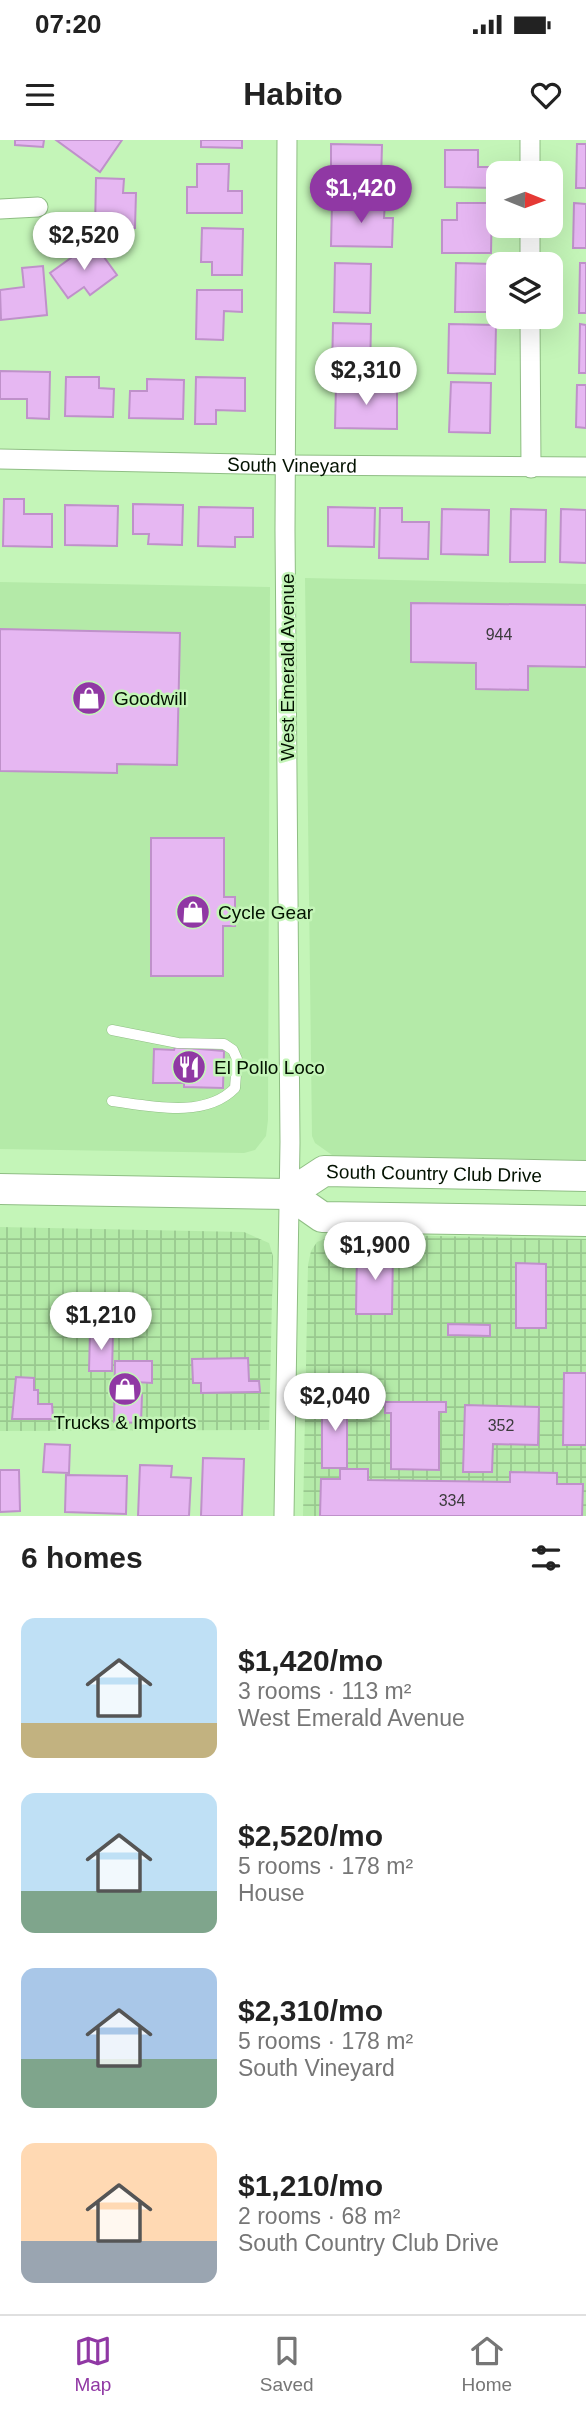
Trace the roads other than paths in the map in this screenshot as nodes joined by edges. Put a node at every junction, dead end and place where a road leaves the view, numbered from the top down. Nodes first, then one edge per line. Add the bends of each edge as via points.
1 (287, 140) edge
2 (530, 140) edge
3 (530, 161) edge
4 (38, 207) dead end
5 (0, 209) edge
6 (530, 329) edge
7 (0, 459) edge
8 (286, 465) junction
9 (586, 467) edge
10 (531, 468) junction
11 (112, 1030) dead end
12 (112, 1101) dead end
13 (586, 1176) edge
14 (0, 1189) edge
15 (289, 1194) junction
16 (586, 1221) edge
17 (284, 1516) edge

1 - 8 street, West Emerald Avenue
2 - 3 street
4 - 5 street
6 - 10 street
7 - 8 street, South Vineyard
8 - 10 street, South Vineyard
8 - 15 street, West Emerald Avenue
9 - 10 street, South Vineyard
11 - 12 lane via 178,1043 224,1044 237,1059 235,1087 227,1096 200,1107
13 - 15 main road, South Country Club Drive via 324,1171
14 - 15 main road
15 - 16 main road, South Country Club Drive via 322,1217
15 - 17 street, West Emerald Avenue

